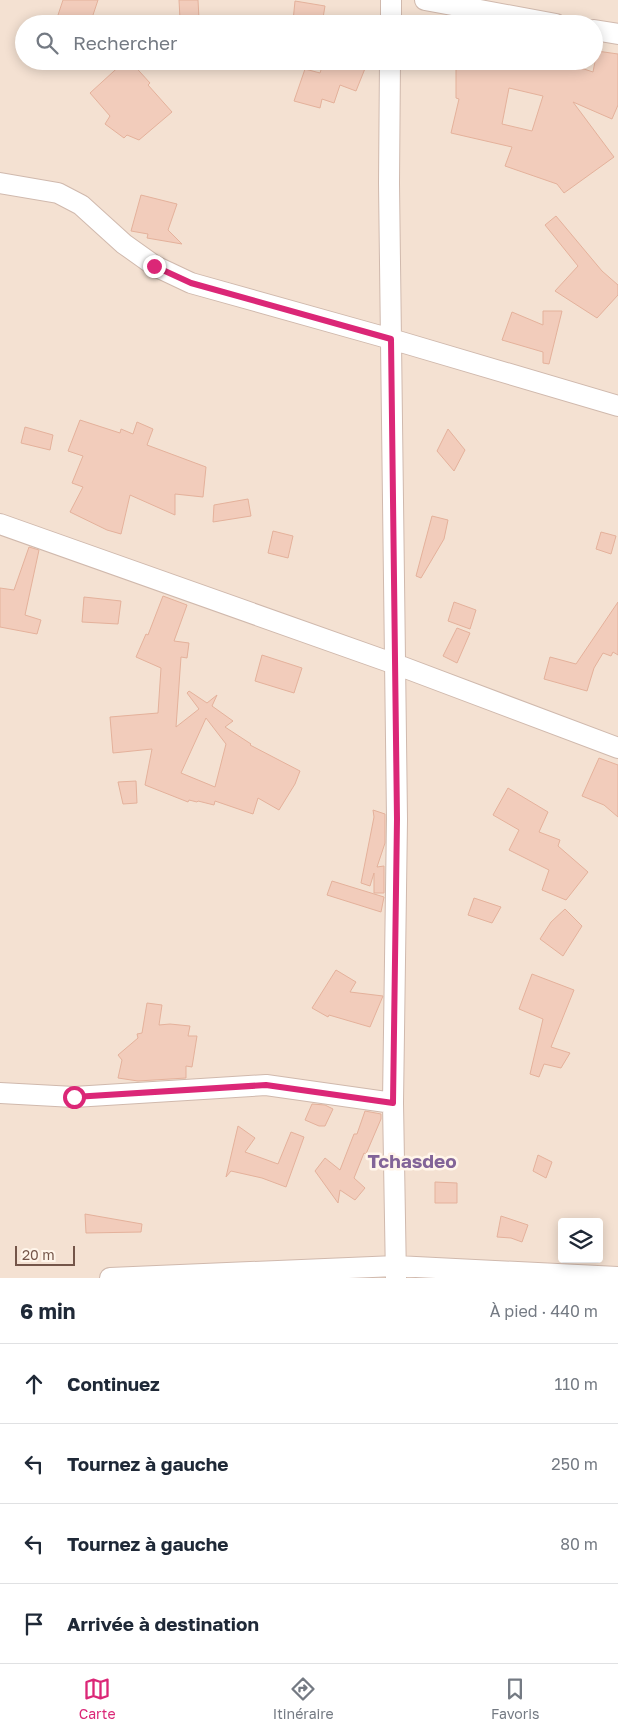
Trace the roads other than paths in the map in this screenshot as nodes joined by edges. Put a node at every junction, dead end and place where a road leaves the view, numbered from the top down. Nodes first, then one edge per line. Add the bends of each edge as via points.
1 (391, 0) edge
2 (425, 0) edge
3 (391, 15) edge
4 (507, 15) edge
5 (603, 32) edge
6 (618, 34) edge
7 (390, 70) edge
8 (0, 183) edge
9 (391, 339) junction
10 (618, 406) edge
11 (0, 524) edge
12 (395, 664) junction
13 (618, 748) edge
14 (0, 1093) edge
15 (393, 1103) junction
16 (396, 1272) edge
17 (618, 1277) edge
18 (110, 1278) edge

1 - 3 street
2 - 4 street
5 - 6 street
7 - 9 street
8 - 9 street via 66,197 81,205 154,266 191,283
9 - 10 street
9 - 12 street
11 - 12 street
12 - 13 street
12 - 15 street via 397,819
14 - 15 street via 74,1097 266,1085
15 - 16 street
16 - 17 street
16 - 18 street

